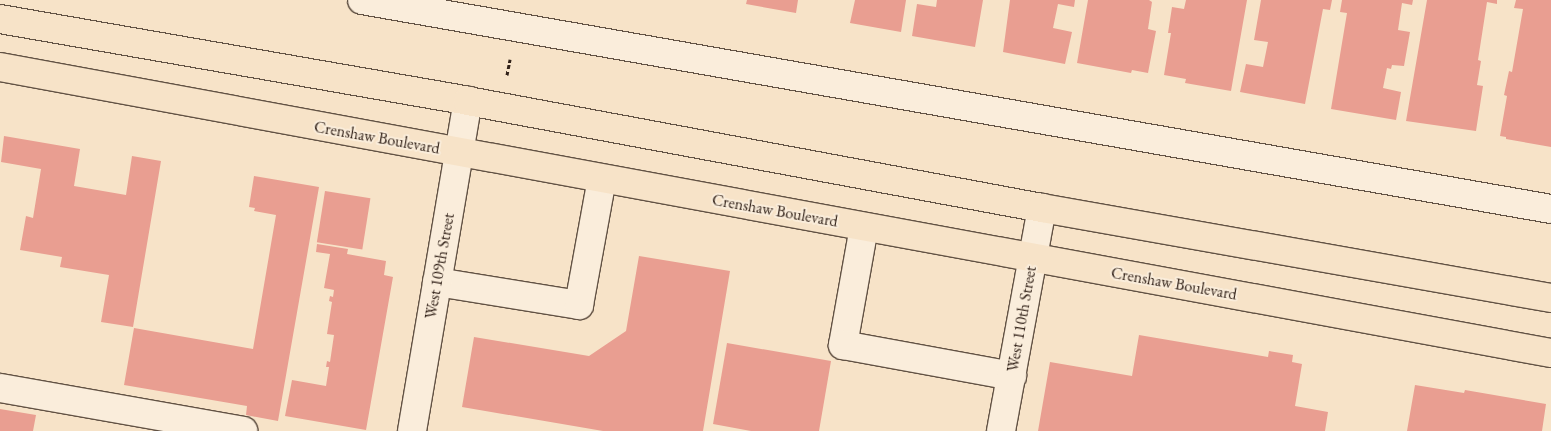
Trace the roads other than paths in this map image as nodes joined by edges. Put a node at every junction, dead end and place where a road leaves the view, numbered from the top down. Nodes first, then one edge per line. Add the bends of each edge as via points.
1 (362, 0) edge
2 (0, 18) edge
3 (0, 67) edge
4 (468, 101) junction
5 (460, 153) junction
6 (602, 179) junction
7 (1042, 208) junction
8 (1551, 209) edge
9 (864, 227) junction
10 (1033, 259) junction
11 (438, 282) junction
12 (1551, 298) edge
13 (1551, 353) edge
14 (1012, 376) junction
15 (0, 388) edge
16 (243, 431) edge
17 (412, 431) edge
18 (1001, 431) edge

1 - 8 street
2 - 4 main road
3 - 5 main road, Crenshaw Boulevard
4 - 5 street, West 109th Street
4 - 7 main road
5 - 6 main road, Crenshaw Boulevard
5 - 11 street, West 109th Street
6 - 9 main road, Crenshaw Boulevard
6 - 11 street via 579,305
7 - 10 street, West 110th Street
7 - 12 main road
9 - 10 main road, Crenshaw Boulevard
9 - 14 street via 843,345
10 - 13 main road, Crenshaw Boulevard
10 - 14 street, West 110th Street
11 - 17 street, West 109th Street
14 - 18 street, West 110th Street
15 - 16 street

